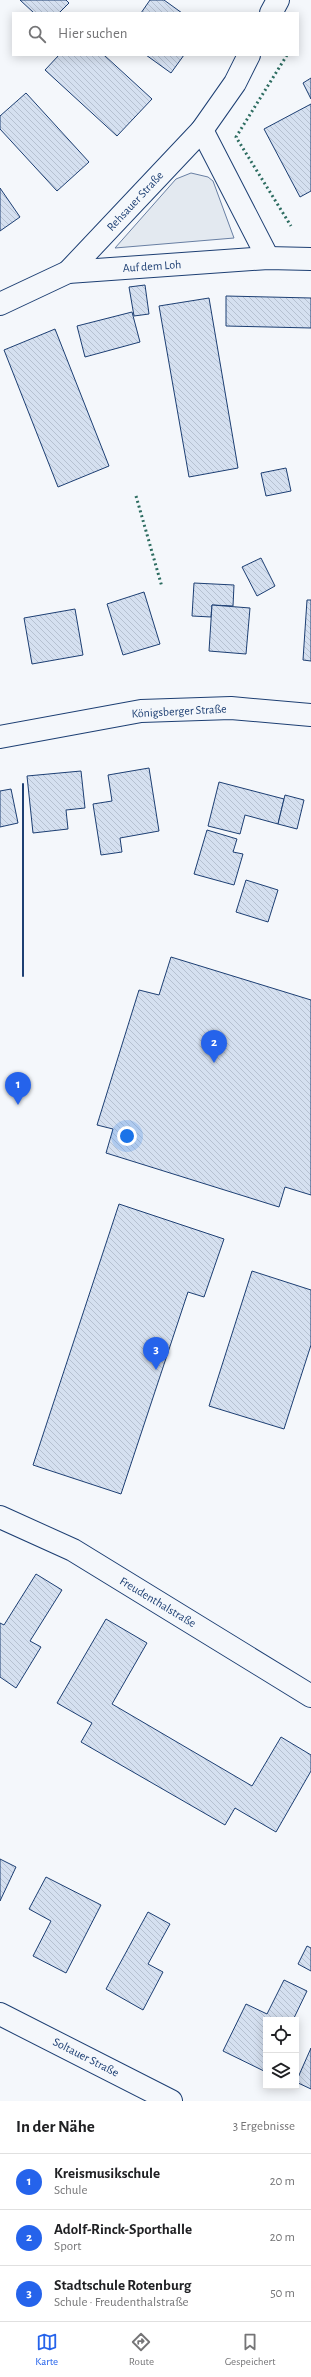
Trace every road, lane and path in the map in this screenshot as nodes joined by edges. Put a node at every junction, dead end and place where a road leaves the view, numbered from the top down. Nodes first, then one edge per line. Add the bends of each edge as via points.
1 (278, 0) edge
2 (272, 12) edge
3 (248, 56) edge
4 (202, 130) junction
5 (268, 258) junction
6 (311, 259) edge
7 (68, 272) junction
8 (0, 304) edge
9 (311, 715) edge
10 (0, 737) edge
11 (0, 1517) edge
12 (311, 1696) edge
13 (0, 2014) edge
14 (171, 2101) edge

1 - 2 street
3 - 4 street, Rehsauer Straße via 235,82
4 - 5 street
4 - 7 street, Rehsauer Straße
5 - 6 street, Auf dem Loh
5 - 7 street, Auf dem Loh
7 - 8 street, Auf dem Loh
9 - 10 street, Königsberger Straße via 231,708 141,711
11 - 12 street, Freudenthalstraße via 73,1550
13 - 14 street, Soltauer Straße

